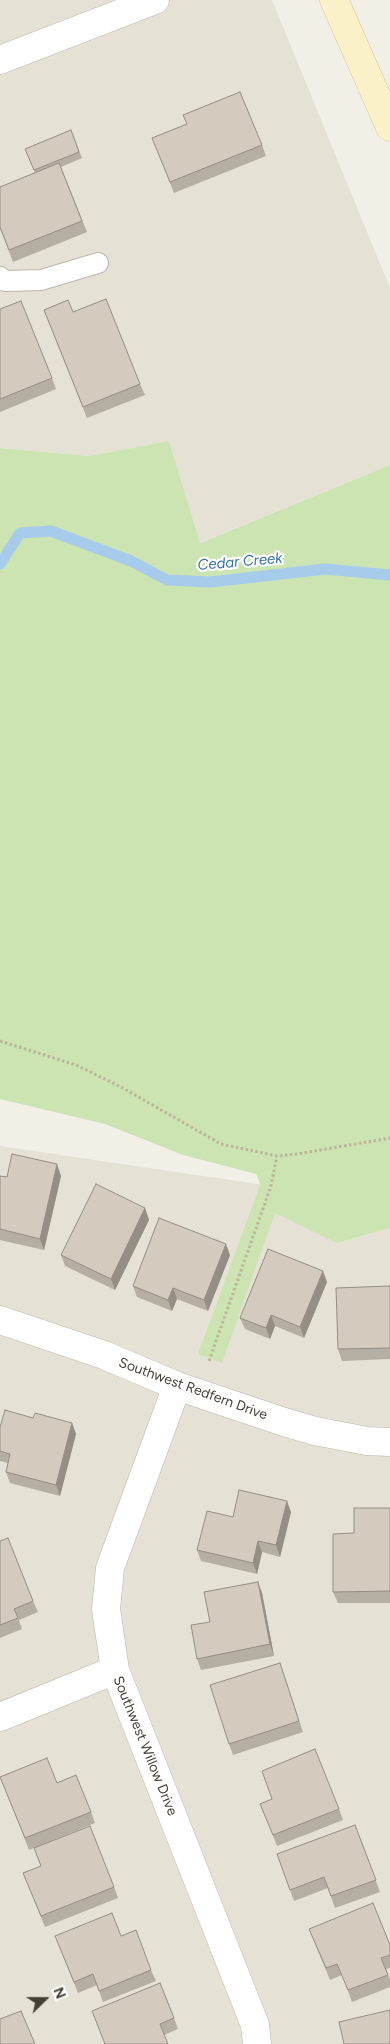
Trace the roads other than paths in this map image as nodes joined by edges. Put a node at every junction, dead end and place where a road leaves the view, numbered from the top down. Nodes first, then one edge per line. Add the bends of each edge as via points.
1 (155, 0) edge
2 (334, 0) edge
3 (0, 60) edge
4 (390, 127) edge
5 (98, 263) dead end
6 (0, 277) edge
7 (0, 1320) edge
8 (188, 1390) junction
9 (390, 1442) edge
10 (115, 1670) junction
11 (0, 1717) edge
12 (257, 2044) edge

1 - 3 street
2 - 4 main road
5 - 6 lane via 41,280 5,281
7 - 8 street, Southwest Redfern Drive via 104,1355
8 - 9 street, Southwest Redfern Drive via 315,1431
8 - 10 street, Southwest Willow Drive via 110,1568 106,1609
10 - 11 street
10 - 12 street, Southwest Willow Drive via 255,2025

